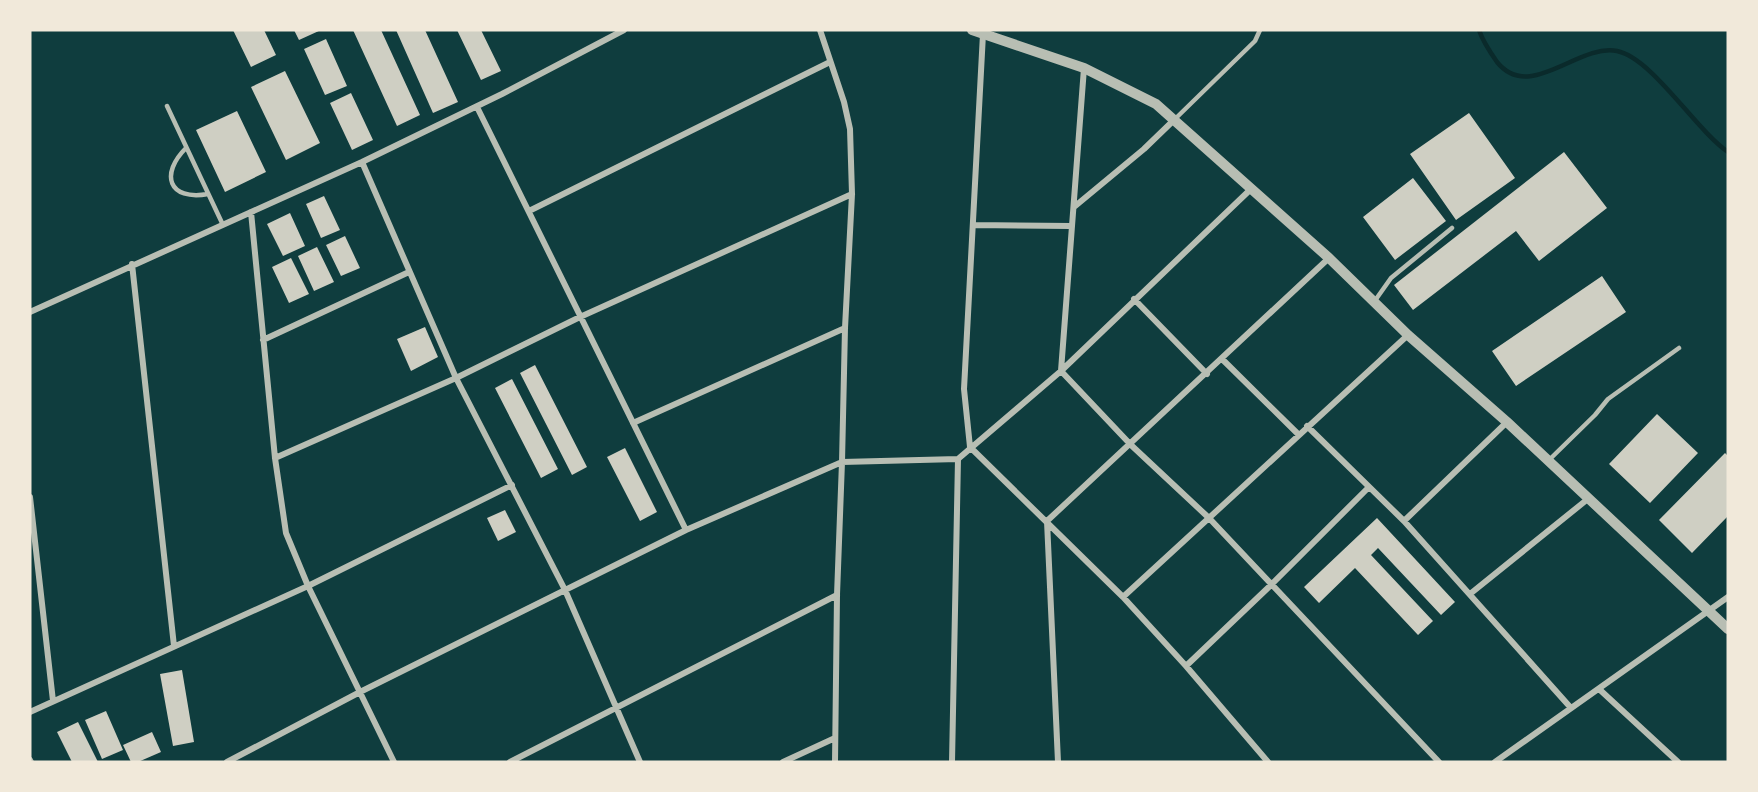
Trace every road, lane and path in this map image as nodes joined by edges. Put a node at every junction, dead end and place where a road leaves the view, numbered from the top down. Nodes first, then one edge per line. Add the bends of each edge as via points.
1 (624, 30) edge
2 (820, 30) edge
3 (972, 30) edge
4 (1260, 30) edge
5 (983, 32) edge
6 (830, 62) junction
7 (1084, 68) junction
8 (166, 106) dead end
9 (477, 107) junction
10 (1175, 119) junction
11 (186, 148) junction
12 (362, 162) junction
13 (1251, 188) junction
14 (208, 194) junction
15 (852, 194) junction
16 (1074, 207) junction
17 (528, 211) junction
18 (251, 212) junction
19 (223, 225) junction
20 (973, 225) junction
21 (1071, 226) junction
22 (1452, 228) dead end
23 (1329, 258) junction
24 (132, 264) junction
25 (409, 272) junction
26 (1134, 299) junction
27 (1374, 302) junction
28 (30, 312) edge
29 (580, 317) junction
30 (845, 328) junction
31 (1408, 335) junction
32 (263, 340) junction
33 (1678, 348) dead end
34 (1222, 359) junction
35 (1061, 370) junction
36 (1207, 374) junction
37 (456, 378) junction
38 (1507, 422) junction
39 (633, 423) junction
40 (1307, 426) junction
41 (1298, 434) junction
42 (1131, 445) junction
43 (970, 447) junction
44 (275, 458) junction
45 (958, 459) junction
46 (1548, 461) junction
47 (842, 462) junction
48 (512, 485) junction
49 (1370, 487) junction
50 (30, 497) edge
51 (1589, 498) junction
52 (1209, 518) junction
53 (1047, 521) junction
54 (1404, 521) junction
55 (686, 531) junction
56 (1271, 585) junction
57 (308, 586) junction
58 (565, 590) junction
59 (1470, 594) junction
60 (837, 595) junction
61 (1123, 597) junction
62 (1728, 597) edge
63 (1708, 611) junction
64 (1728, 629) edge
65 (174, 645) junction
66 (1186, 666) junction
67 (1599, 689) junction
68 (360, 692) junction
69 (53, 701) junction
70 (618, 708) junction
71 (1570, 708) junction
72 (30, 712) edge
73 (835, 738) junction
74 (1504, 760) edge
75 (226, 762) edge
76 (394, 762) edge
77 (510, 762) edge
78 (640, 762) edge
79 (783, 762) edge
80 (835, 762) edge
81 (952, 762) edge
82 (1058, 762) edge
83 (1269, 762) edge
84 (1439, 762) edge
85 (1496, 762) edge
86 (1678, 762) edge

1 - 9 street
2 - 6 street
3 - 5 street
4 - 10 lane via 1255,41
5 - 7 street
5 - 20 street
6 - 15 street via 850,129
6 - 17 street
7 - 10 street via 1156,104
7 - 16 street
8 - 11 lane
9 - 12 street
9 - 17 street
10 - 13 street
10 - 16 street
11 - 14 lane
11 - 14 lane via 172,166 174,185 187,196
12 - 18 street
12 - 25 street
13 - 23 street
13 - 26 street
14 - 19 lane
15 - 29 street
15 - 30 street
16 - 21 street
17 - 29 street
18 - 19 street
18 - 32 street
19 - 24 street
20 - 21 street
20 - 43 street via 964,389
21 - 35 street
22 - 27 lane via 1390,278
23 - 27 street
23 - 34 street
24 - 28 street
24 - 65 street
25 - 32 street
25 - 37 street
26 - 35 street
26 - 36 street
27 - 31 street
29 - 37 street
29 - 39 street
30 - 39 street
30 - 47 street
31 - 38 street
31 - 40 street
32 - 44 street
33 - 46 lane via 1608,399
34 - 36 street
34 - 41 street
35 - 42 street
35 - 43 street
36 - 42 street
37 - 44 street
37 - 48 street
38 - 46 street
38 - 54 street
39 - 55 street
40 - 41 street
40 - 49 street
41 - 52 street
42 - 52 street
42 - 53 street
43 - 45 street
43 - 53 street
44 - 57 street via 286,533
45 - 47 street
45 - 81 street
46 - 51 street
47 - 55 street
47 - 60 street
48 - 57 street
48 - 58 street
49 - 54 street
49 - 56 street
50 - 69 street
51 - 59 street
51 - 63 street
52 - 56 street
52 - 61 street
53 - 61 street
53 - 82 street
54 - 59 street
55 - 58 street
56 - 66 street
56 - 84 street
57 - 65 street
57 - 68 street
58 - 68 street
58 - 70 street
59 - 71 street
60 - 70 street
60 - 73 street
61 - 66 street
62 - 63 street
63 - 64 street
63 - 67 street
65 - 69 street
66 - 83 street
67 - 71 street
67 - 86 street
68 - 75 street
68 - 76 street
69 - 72 street
70 - 77 street
70 - 78 street
71 - 74 street
73 - 79 street
73 - 80 street
74 - 85 street

